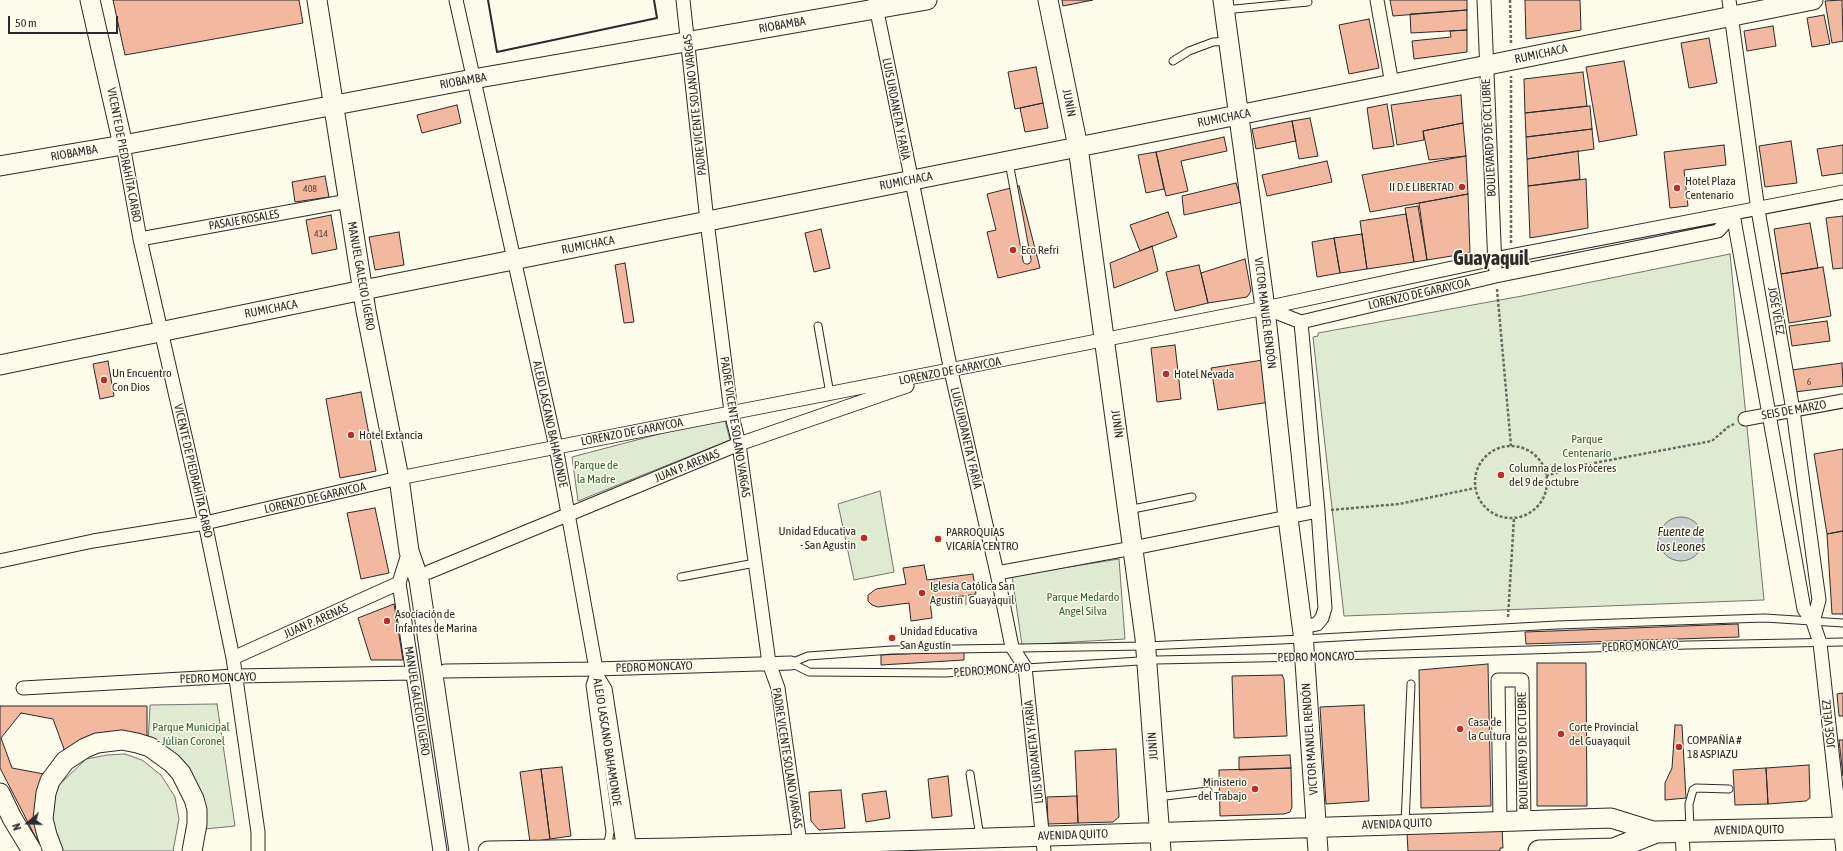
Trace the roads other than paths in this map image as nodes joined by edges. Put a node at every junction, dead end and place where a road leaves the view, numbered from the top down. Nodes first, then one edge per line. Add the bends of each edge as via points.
1 (90, 0) edge
2 (317, 0) edge
3 (456, 0) edge
4 (683, 0) edge
5 (927, 0) edge
6 (1048, 0) edge
7 (1377, 0) edge
8 (1484, 0) edge
9 (1813, 0) edge
10 (1308, 2) dead end
11 (876, 4) edge
12 (1223, 5) edge
13 (1730, 8) edge
14 (1228, 41) junction
15 (688, 42) junction
16 (1173, 61) dead end
17 (1486, 65) junction
18 (473, 79) junction
19 (1392, 84) junction
20 (333, 104) junction
21 (1238, 115) junction
22 (123, 145) junction
23 (1078, 147) junction
24 (1009, 161) junction
25 (0, 166) edge
26 (911, 180) junction
27 (1843, 192) edge
28 (348, 201) junction
29 (1758, 210) junction
30 (1733, 214) junction
31 (707, 221) junction
32 (140, 239) junction
33 (1494, 259) junction
34 (513, 260) junction
35 (1027, 260) dead end
36 (1496, 276) junction
37 (363, 290) junction
38 (1265, 308) junction
39 (1301, 322) junction
40 (818, 326) dead end
41 (161, 331) junction
42 (1106, 340) junction
43 (0, 365) edge
44 (950, 371) junction
45 (830, 394) junction
46 (1843, 401) edge
47 (1793, 410) junction
48 (731, 412) junction
49 (1769, 414) junction
50 (1745, 419) road end
51 (739, 444) junction
52 (556, 447) junction
53 (399, 478) junction
54 (1192, 497) dead end
55 (1128, 510) junction
56 (1318, 512) junction
57 (569, 515) junction
58 (1288, 518) junction
59 (205, 523) junction
60 (1133, 548) junction
61 (409, 551) junction
62 (0, 561) edge
63 (755, 563) junction
64 (429, 572) dead end
65 (997, 573) junction
66 (681, 577) dead end
67 (399, 583) junction
68 (1813, 622) junction
69 (1843, 623) edge
70 (1303, 641) junction
71 (1843, 642) edge
72 (1820, 643) junction
73 (1012, 647) junction
74 (1146, 653) junction
75 (233, 658) junction
76 (769, 663) junction
77 (792, 663) junction
78 (1025, 667) junction
79 (596, 669) junction
80 (445, 671) dead end
81 (413, 673) junction
82 (235, 676) junction
83 (1412, 684) dead end
84 (23, 688) dead end
85 (970, 774) dead end
86 (1730, 789) dead end
87 (1208, 791) dead end
88 (0, 793) edge
89 (1157, 797) junction
90 (1500, 821) junction
91 (1524, 821) junction
92 (1405, 824) junction
93 (1316, 827) junction
94 (1842, 828) edge
95 (1160, 832) junction
96 (1656, 832) junction
97 (980, 837) junction
98 (1685, 838) edge
99 (1043, 843) edge
100 (801, 847) edge
101 (621, 849) edge
102 (32, 851) edge
103 (53, 851) edge
104 (192, 851) edge
105 (258, 851) edge
106 (440, 851) edge
107 (459, 851) edge
108 (488, 851) edge
109 (1161, 851) edge
110 (1318, 851) edge
111 (1538, 851) edge
112 (1843, 851) edge

1 - 22 street, VICENTE DE PIEDRAHÍTA CARBO
2 - 20 street, MANUEL GALECIO LIGERO
3 - 18 street, ALEJO LASCANO BAHAMONDE
4 - 15 street, PADRE VICENTE SOLANO VARGAS
5 - 11 street, RIOBAMBA
6 - 23 street, JUNÍN
7 - 19 street
8 - 17 street, BOULEVARD 9 DE OCTUBRE
9 - 13 street, RUMICHACA
10 - 12 lane
11 - 15 street, RIOBAMBA
11 - 26 street, LUIS URDANETA Y FARÍA
12 - 14 street, VICTOR MANUEL RENDÓN
13 - 17 street, RUMICHACA
13 - 29 street, JOSÉ VÉLEZ
14 - 16 lane via 1213,42 1189,50
14 - 21 street, VICTOR MANUEL RENDÓN
15 - 18 street, RIOBAMBA
15 - 31 street, PADRE VICENTE SOLANO VARGAS
17 - 19 street, RUMICHACA
17 - 33 street, BOULEVARD 9 DE OCTUBRE
18 - 20 street, RIOBAMBA
18 - 34 street, ALEJO LASCANO BAHAMONDE
19 - 21 street, RUMICHACA
20 - 22 street, RIOBAMBA
20 - 28 street, MANUEL GALECIO LIGERO
21 - 23 street, RUMICHACA
21 - 38 street, VICTOR MANUEL RENDÓN
22 - 25 street, RIOBAMBA
22 - 32 street, VICENTE DE PIEDRAHÍTA CARBO
23 - 24 street, RUMICHACA
23 - 42 street, JUNÍN
24 - 26 street, RUMICHACA
24 - 35 lane
26 - 31 street, RUMICHACA
26 - 44 street, LUIS URDANETA Y FARÍA
27 - 29 street, LORENZO DE GARAYCOA
28 - 32 street, PASAJE ROSALES
28 - 37 street, MANUEL GALECIO LIGERO
29 - 30 street, LORENZO DE GARAYCOA
29 - 47 street, JOSÉ VÉLEZ
30 - 33 street, LORENZO DE GARAYCOA
30 - 36 street, LORENZO DE GARAYCOA via 1718,231
30 - 49 street, JOSÉ VÉLEZ
31 - 34 street, RUMICHACA
31 - 48 street, PADRE VICENTE SOLANO VARGAS
32 - 41 street, VICENTE DE PIEDRAHÍTA CARBO
33 - 36 street, BOULEVARD 9 DE OCTUBRE
33 - 38 street, LORENZO DE GARAYCOA
34 - 37 street, RUMICHACA
34 - 52 street, ALEJO LASCANO BAHAMONDE
36 - 39 street, LORENZO DE GARAYCOA
37 - 41 street, RUMICHACA
37 - 53 street, MANUEL GALECIO LIGERO
38 - 39 street
38 - 42 street, LORENZO DE GARAYCOA
38 - 58 street, VICTOR MANUEL RENDÓN
39 - 56 street
40 - 45 lane
41 - 43 street, RUMICHACA
41 - 59 street, VICENTE DE PIEDRAHÍTA CARBO
42 - 44 street, LORENZO DE GARAYCOA
42 - 55 street, JUNÍN
44 - 45 street, LORENZO DE GARAYCOA
44 - 51 street, JUAN P. ARENAS
44 - 65 street, LUIS URDANETA Y FARÍA
45 - 48 street, LORENZO DE GARAYCOA
46 - 47 street, SEIS DE MARZO
47 - 49 street, SEIS DE MARZO
47 - 68 street, JOSÉ VÉLEZ via 1819,600
48 - 51 street, PADRE VICENTE SOLANO VARGAS
48 - 52 street, LORENZO DE GARAYCOA
49 - 50 street, SEIS DE MARZO
49 - 68 street, JOSÉ VÉLEZ via 1804,609
51 - 57 street, JUAN P. ARENAS
51 - 63 street, PADRE VICENTE SOLANO VARGAS
52 - 53 street, LORENZO DE GARAYCOA
52 - 57 street, ALEJO LASCANO BAHAMONDE
53 - 59 street, LORENZO DE GARAYCOA
53 - 61 street, MANUEL GALECIO LIGERO
54 - 55 lane
55 - 60 street, JUNÍN
56 - 58 street
56 - 70 street via 1325,608 1322,618
57 - 64 street, JUAN P. ARENAS
57 - 79 street, ALEJO LASCANO BAHAMONDE
58 - 60 street
58 - 70 street, VICTOR MANUEL RENDÓN
59 - 62 street, LORENZO DE GARAYCOA via 93,541
59 - 75 street, VICENTE DE PIEDRAHÍTA CARBO
60 - 65 street
60 - 74 street, JUNÍN
61 - 67 street, MANUEL GALECIO LIGERO
61 - 107 street, MANUEL GALECIO LIGERO via 419,580
63 - 66 lane
63 - 76 street, PADRE VICENTE SOLANO VARGAS
65 - 73 street, LUIS URDANETA Y FARÍA
67 - 75 street, JUAN P. ARENAS
67 - 81 street, MANUEL GALECIO LIGERO
68 - 69 lane, PEDRO MONCAYO
68 - 70 lane, PEDRO MONCAYO via 1765,618 1507,628
68 - 72 street, JOSÉ VÉLEZ
70 - 72 lane, PEDRO MONCAYO via 1688,645
70 - 74 lane, PEDRO MONCAYO
70 - 74 lane, PEDRO MONCAYO
70 - 93 street, VICTOR MANUEL RENDÓN
71 - 72 lane, PEDRO MONCAYO
72 - 94 street, JOSÉ VÉLEZ
73 - 74 lane, PEDRO MONCAYO
73 - 77 lane, PEDRO MONCAYO via 892,650 808,656
73 - 78 street, LUIS URDANETA Y FARÍA
74 - 78 lane, PEDRO MONCAYO
74 - 89 street, JUNÍN
75 - 82 street, VICENTE DE PIEDRAHÍTA CARBO
76 - 77 street, PEDRO MONCAYO
76 - 79 street, PEDRO MONCAYO
76 - 100 street, PADRE VICENTE SOLANO VARGAS via 778,688
77 - 78 lane, PEDRO MONCAYO via 809,672 857,674 945,674
78 - 99 street, LUIS URDANETA Y FARÍA
79 - 80 street, PEDRO MONCAYO
79 - 101 street, ALEJO LASCANO BAHAMONDE
81 - 82 street, PEDRO MONCAYO
81 - 106 street, MANUEL GALECIO LIGERO
82 - 84 street, PEDRO MONCAYO
82 - 105 street, VICENTE DE PIEDRAHÍTA CARBO via 258,832
83 - 92 lane
85 - 97 lane
86 - 98 lane via 1693,790 1690,794
87 - 89 lane
88 - 102 street
89 - 95 street, JUNÍN
90 - 91 street, AVENIDA QUITO
90 - 91 street, BOULEVARD 9 DE OCTUBRE via 1498,680 1522,680
90 - 92 street, AVENIDA QUITO
91 - 96 street, AVENIDA QUITO via 1611,818
92 - 93 street, AVENIDA QUITO
93 - 95 street, AVENIDA QUITO
93 - 110 street, VICTOR MANUEL RENDÓN
94 - 98 main road, AVENIDA QUITO
94 - 112 street, JOSÉ VÉLEZ
95 - 99 street, AVENIDA QUITO
95 - 109 street, JUNÍN
96 - 98 main road, AVENIDA QUITO
96 - 111 main road, AVENIDA QUITO via 1614,849
97 - 99 street, AVENIDA QUITO
97 - 100 street, AVENIDA QUITO
100 - 101 street, AVENIDA QUITO
101 - 108 street, AVENIDA QUITO
103 - 104 street via 44,819 46,793 50,781 74,754 97,743 122,740 150,747 181,773 197,810

